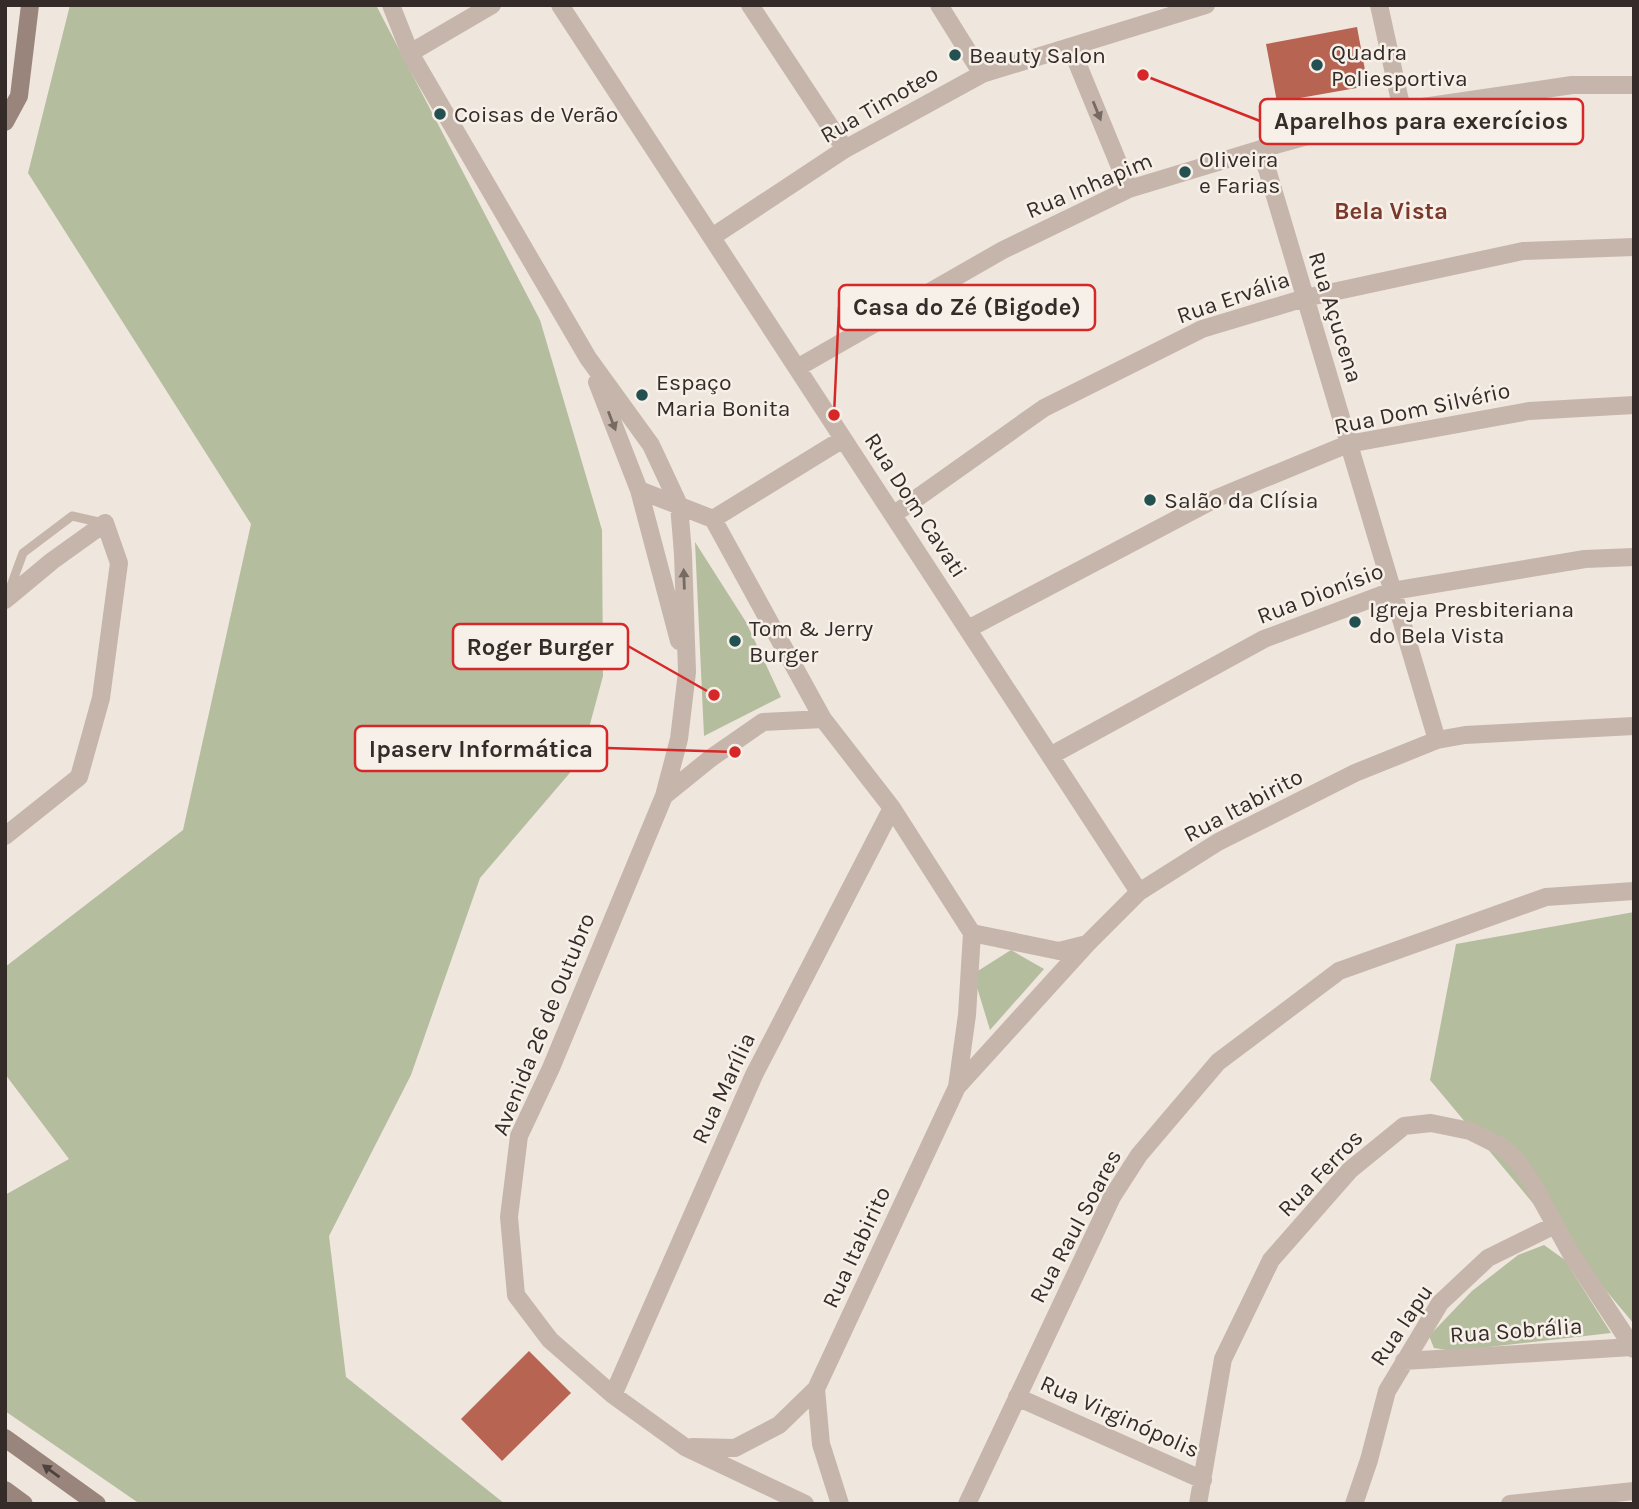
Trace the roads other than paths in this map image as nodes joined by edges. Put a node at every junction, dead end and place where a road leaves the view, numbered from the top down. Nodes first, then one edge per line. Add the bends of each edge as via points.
1 (30, 5) edge
2 (391, 5) edge
3 (492, 5) edge
4 (560, 5) edge
5 (750, 5) edge
6 (939, 5) edge
7 (1206, 5) edge
8 (1379, 5) edge
9 (1071, 48) junction
10 (410, 53) junction
11 (982, 74) junction
12 (1634, 85) edge
13 (1402, 110) junction
14 (5, 122) edge
15 (845, 149) junction
16 (1261, 149) junction
17 (1129, 189) junction
18 (712, 237) junction
19 (1634, 247) edge
20 (1305, 298) junction
21 (587, 358) junction
22 (797, 368) junction
23 (1634, 405) edge
24 (843, 439) junction
25 (1348, 444) junction
26 (639, 490) junction
27 (679, 505) junction
28 (893, 515) junction
29 (713, 519) junction
30 (105, 523) junction
31 (1634, 557) edge
32 (1392, 591) junction
33 (6, 599) edge
34 (968, 629) junction
35 (687, 672) junction
36 (822, 719) junction
37 (1634, 726) edge
38 (1437, 740) junction
39 (1050, 755) junction
40 (664, 796) junction
41 (892, 808) junction
42 (5, 836) edge
43 (1634, 891) edge
44 (1139, 892) junction
45 (972, 933) junction
46 (1087, 944) junction
47 (957, 1087) junction
48 (1555, 1225) junction
49 (1633, 1348) edge
50 (1404, 1361) junction
51 (816, 1389) junction
52 (613, 1395) junction
53 (1017, 1397) junction
54 (5, 1438) edge
55 (685, 1447) junction
56 (1203, 1480) junction
57 (5, 1490) edge
58 (1634, 1491) edge
59 (1576, 1500) edge
60 (24, 1504) edge
61 (97, 1504) edge
62 (806, 1504) edge
63 (840, 1504) edge
64 (967, 1504) edge
65 (1198, 1504) edge
66 (1354, 1504) edge
67 (1510, 1504) edge

1 - 14 main road via 19,96
2 - 10 street, Avenida 26 de Outubro
3 - 10 street
4 - 18 street, Rua Dom Cavati
5 - 15 street
6 - 11 street
7 - 9 street, Rua Timoteo
8 - 13 street
9 - 11 street, Rua Timoteo
9 -> 17 street
10 - 21 street, Avenida 26 de Outubro
11 - 15 street, Rua Timoteo
12 - 13 street, Rua Inhapim via 1572,85
13 - 16 street, Rua Inhapim
15 - 18 street, Rua Timoteo
16 - 17 street, Rua Inhapim
16 - 20 street, Rua Açucena
17 - 22 street, Rua Inhapim via 1003,250
18 - 22 street, Rua Dom Cavati
19 - 20 street, Rua Ervália via 1523,251
20 - 25 street, Rua Açucena
20 - 28 street, Rua Ervália via 1202,330 1044,408
21 -> 26 street, Avenida 26 de Outubro
21 - 27 street, Avenida 26 de Outubro via 651,445
22 - 24 street, Rua Dom Cavati
23 - 25 street, Rua Dom Silvério via 1529,411
24 - 28 street, Rua Dom Cavati
24 - 29 street
25 - 32 street, Rua Açucena
25 - 34 street, Rua Dom Silvério via 1217,498
26 - 27 street
26 - 35 street, Avenida 26 de Outubro
27 - 29 street
35 -> 27 street, Avenida 26 de Outubro
28 - 34 street, Rua Dom Cavati
29 - 36 street
30 - 33 street
30 - 33 lane via 72,516 23,553
30 - 42 street via 119,563 101,698 79,777
31 - 32 street, Rua Dionísio via 1585,559
32 - 38 street, Rua Açucena
32 - 39 street, Rua Dionísio via 1264,639
34 - 39 street, Rua Dom Cavati
35 - 40 street, Avenida 26 de Outubro via 679,739
36 - 40 street via 763,722
36 - 41 street
37 - 38 street, Rua Itabirito
38 - 44 street, Rua Itabirito via 1355,773 1218,842
39 - 44 street, Rua Dom Cavati
40 - 52 street, Avenida 26 de Outubro via 519,1136 509,1217 516,1295 550,1340
41 - 45 street
41 - 52 street, Rua Marília via 754,1075
43 - 53 street, Rua Raul Soares via 1546,897 1339,971 1218,1062 1139,1155 1112,1197
44 - 46 street, Rua Itabirito
45 - 46 street via 1059,951
45 - 47 street, Rua Itabirito
46 - 47 street, Rua Itabirito
47 - 51 street, Rua Itabirito
48 - 49 street, Rua Ferros
48 - 50 street, Rua Iapu via 1488,1258 1440,1303
48 - 56 street, Rua Ferros via 1518,1162 1502,1146 1471,1131 1431,1123 1404,1126 1350,1170 1271,1260 1223,1359
49 - 50 street, Rua Sobrália
50 - 66 street, Rua Iapu via 1387,1391
51 - 55 street, Rua Itabirito via 779,1425 735,1448
51 - 63 street via 821,1444
52 - 55 street, Avenida 26 de Outubro
53 - 56 street, Rua Virginópolis
53 - 64 street, Rua Raul Soares
61 -> 54 main road
55 - 62 street, Avenida 26 de Outubro
56 - 65 street, Rua Ferros
57 - 60 main road
58 - 59 street
59 - 67 street

